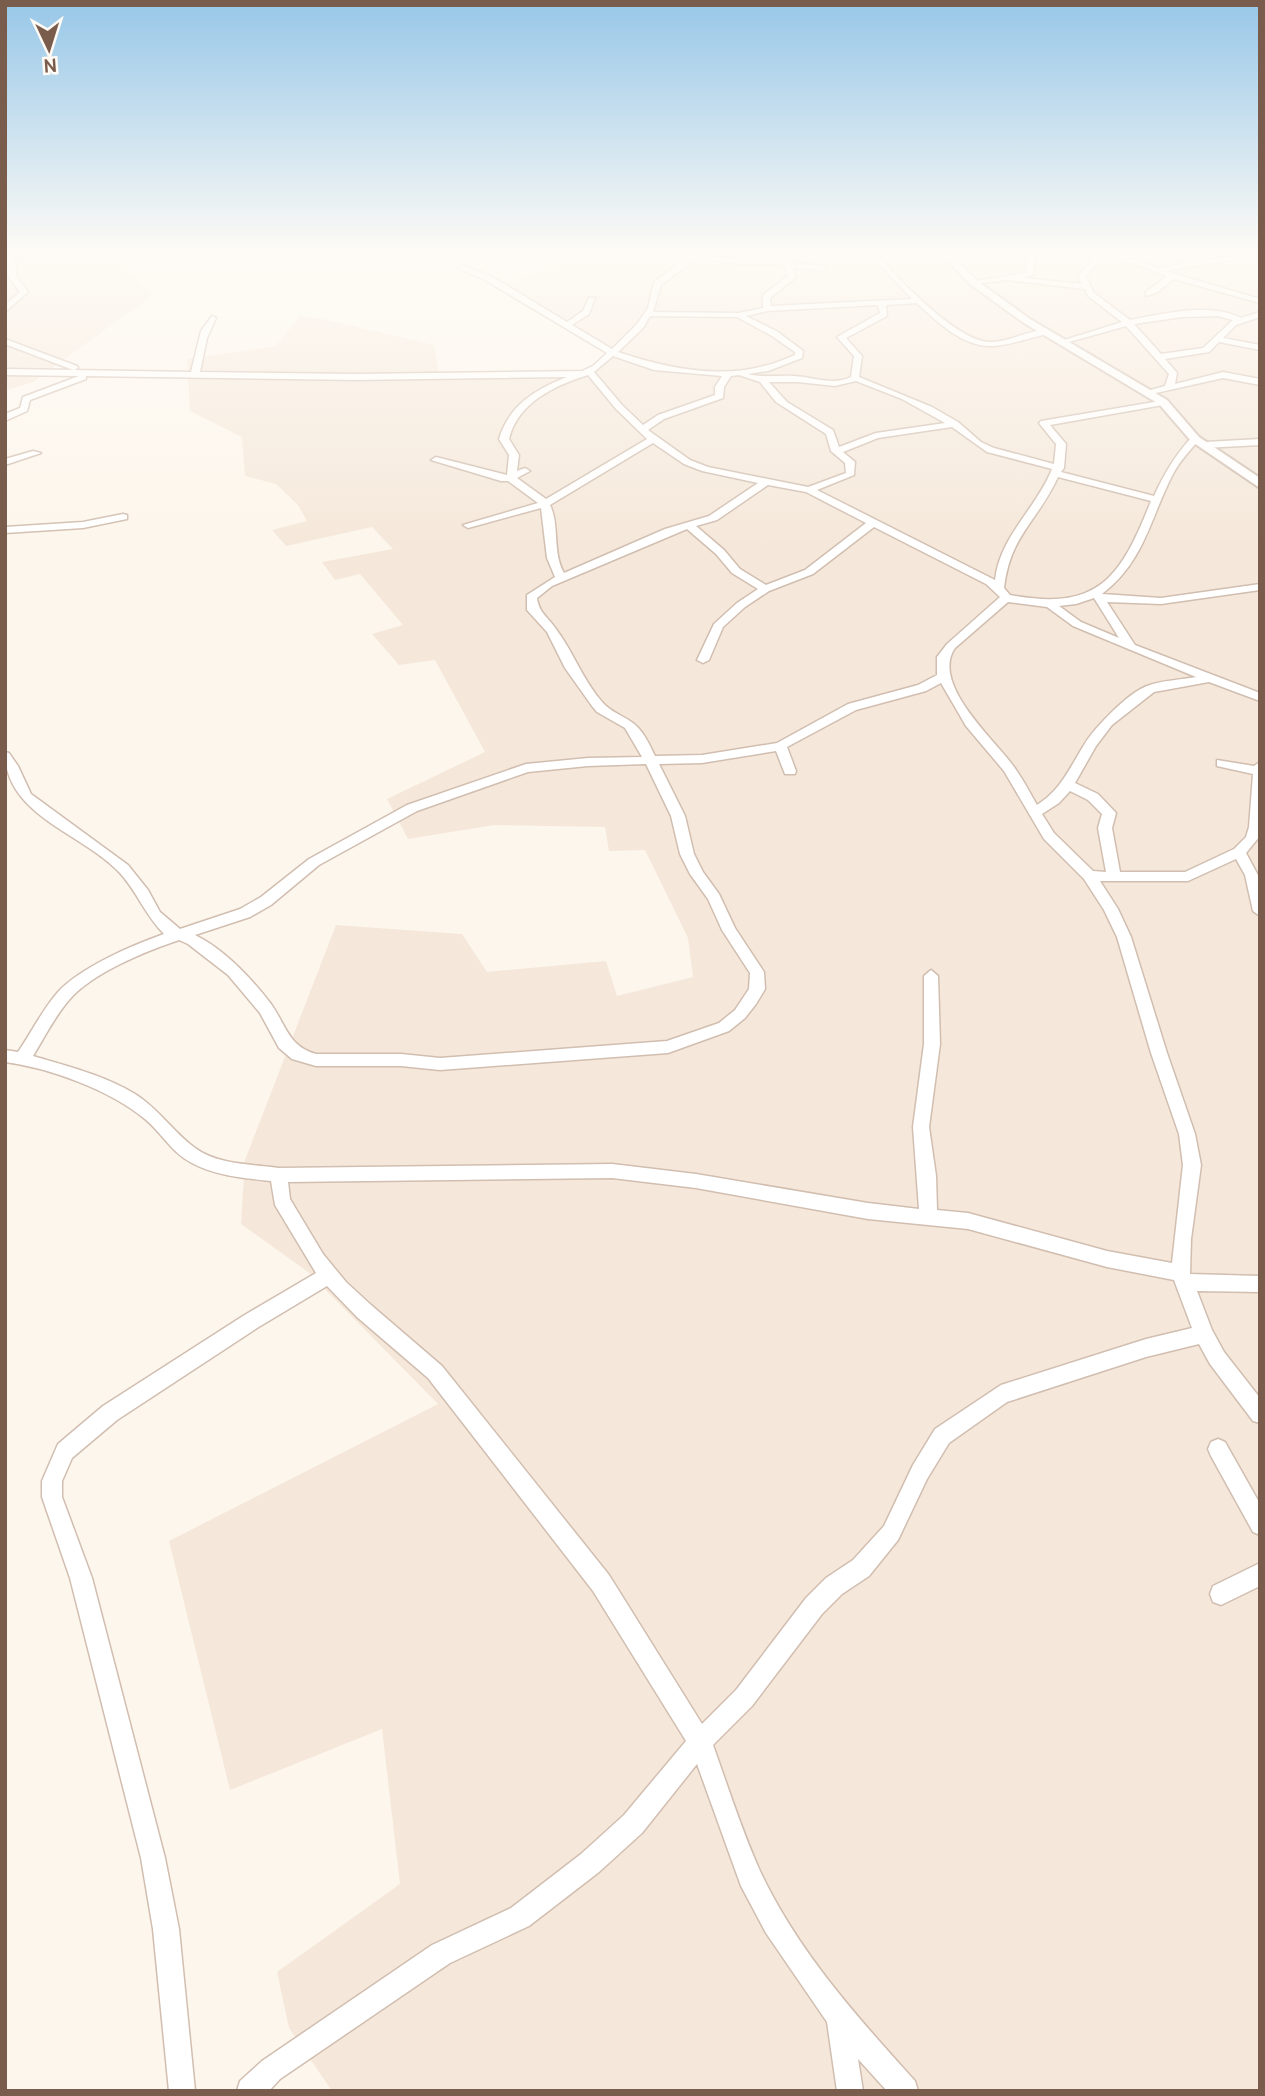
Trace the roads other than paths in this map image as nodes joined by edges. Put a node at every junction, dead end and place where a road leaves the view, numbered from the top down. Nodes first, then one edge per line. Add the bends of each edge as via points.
1 (33, 352) edge
2 (201, 352) edge
3 (800, 352) edge
4 (854, 352) edge
5 (1079, 352) edge
6 (1154, 352) edge
7 (1197, 352) edge
8 (613, 353) joint
9 (1159, 357) junction
10 (745, 360) dead end
11 (5, 372) edge
12 (74, 373) junction
13 (586, 373) junction
14 (737, 373) junction
15 (92, 374) junction
16 (195, 374) junction
17 (855, 378) junction
18 (763, 380) junction
19 (1260, 382) edge
20 (1169, 388) junction
21 (1150, 393) junction
22 (1163, 402) junction
23 (5, 418) edge
24 (955, 424) junction
25 (643, 429) junction
26 (653, 439) junction
27 (1200, 442) junction
28 (1260, 442) edge
29 (836, 451) junction
30 (36, 453) dead end
31 (436, 460) dead end
32 (5, 462) edge
33 (524, 471) dead end
34 (1058, 471) junction
35 (511, 478) junction
36 (766, 482) junction
37 (1260, 484) edge
38 (809, 490) junction
39 (1158, 500) junction
40 (545, 504) junction
41 (123, 517) dead end
42 (874, 522) junction
43 (468, 525) dead end
44 (689, 525) junction
45 (5, 530) edge
46 (561, 578) junction
47 (1260, 587) edge
48 (765, 589) junction
49 (1003, 593) junction
50 (1098, 596) junction
51 (1049, 604) junction
52 (1131, 646) junction
53 (703, 660) dead end
54 (943, 677) junction
55 (1210, 678) junction
56 (1260, 697) edge
57 (780, 746) junction
58 (5, 756) edge
59 (652, 762) junction
60 (1221, 763) dead end
61 (1259, 769) edge
62 (790, 771) dead end
63 (1068, 785) junction
64 (1034, 813) junction
65 (1239, 852) junction
66 (1114, 875) junction
67 (1089, 876) junction
68 (1260, 911) edge
69 (182, 934) junction
70 (931, 976) dead end
71 (14, 1057) edge
72 (279, 1175) junction
73 (928, 1218) junction
74 (329, 1275) junction
75 (1183, 1277) junction
76 (1260, 1284) edge
77 (1204, 1334) junction
78 (1260, 1414) edge
79 (1218, 1449) dead end
80 (1260, 1525) edge
81 (1260, 1574) edge
82 (1221, 1594) dead end
83 (700, 1742) junction
84 (839, 2017) junction
85 (182, 2091) edge
86 (250, 2091) edge
87 (850, 2091) edge
88 (905, 2091) edge

1 - 12 street via 68,365
2 - 16 street
3 - 14 street via 793,360
4 - 17 street via 858,356
5 - 21 street
6 - 9 street
7 - 9 street
8 - 13 street
8 - 14 street via 662,368
9 - 20 street via 1173,373
10 - 14 street
11 - 12 street
12 - 15 street
13 - 16 street
13 - 25 street
13 - 35 street via 544,390 514,414 504,439 514,456
14 - 18 street
14 - 25 street via 722,380 719,396 661,417
15 - 16 street
15 - 23 street via 26,399 24,409
17 - 18 street via 838,383
17 - 24 street via 908,397
18 - 29 street via 785,407 830,432
19 - 20 street via 1223,375
20 - 21 street
21 - 22 street
22 - 27 street
22 - 34 street via 1044,423 1061,444
24 - 29 street via 876,436
24 - 34 street via 999,454
25 - 26 street
26 - 36 street via 693,465
26 - 40 street
27 - 28 street
27 - 37 street
27 - 39 street via 1172,468
29 - 38 street via 849,461 850,473
30 - 32 street
31 - 35 street
33 - 35 street
34 - 39 street
34 - 49 street via 1008,546 1001,564
35 - 40 street
36 - 38 street
36 - 44 street via 718,515
38 - 42 street
39 - 50 street via 1128,564
40 - 43 street
40 - 46 street via 552,559
41 - 45 street via 83,525
42 - 48 street via 809,572
42 - 49 street
44 - 46 street
44 - 48 street via 736,571
46 - 59 street via 532,595 533,610 552,631 596,703 634,730
47 - 50 street via 1161,601
48 - 53 street via 724,619
49 - 51 street
49 - 54 street via 943,657
50 - 51 street
50 - 52 street
51 - 52 street via 1077,624
52 - 55 street
54 - 57 street via 922,688 852,707
54 - 64 street via 959,708 1009,769
55 - 56 street
55 - 63 street via 1145,692 1098,733
57 - 59 street
57 - 62 street
58 - 69 street via 26,797 123,868 154,915 170,931
59 - 69 street via 526,768 412,808 314,862 245,913
59 - 69 street via 678,816 687,854 757,972 757,989 751,1000 724,1027 668,1047 635,1051 440,1064 316,1060 298,1055 285,1044 266,1009 233,971
60 - 61 street
61 - 65 street via 1256,827
63 - 64 street
63 - 66 street via 1093,797 1109,813 1105,828
64 - 67 street via 1054,842
65 - 66 street via 1188,876
65 - 68 street via 1252,875
66 - 67 street
67 - 75 street via 1124,937 1187,1134 1192,1165 1182,1239
69 - 71 street via 129,953 74,986
70 - 73 street via 932,1044 920,1126
71 - 72 street via 119,1091 156,1118 192,1156 210,1164
72 - 73 street via 612,1171
72 - 74 street via 281,1200
73 - 75 street via 968,1221
74 - 83 street via 435,1372 601,1583
74 - 85 street via 110,1413 65,1451 52,1481 52,1497 81,1578 153,1858 166,1929
75 - 76 street
75 - 77 street
77 - 78 street
77 - 83 street via 1001,1394 942,1436 891,1533 861,1568 814,1606 744,1698
79 - 80 street
81 - 82 street
83 - 84 street via 750,1877 775,1924
83 - 86 street via 633,1824 560,1886 520,1917 441,1954 271,2070
84 - 87 street
84 - 88 street

